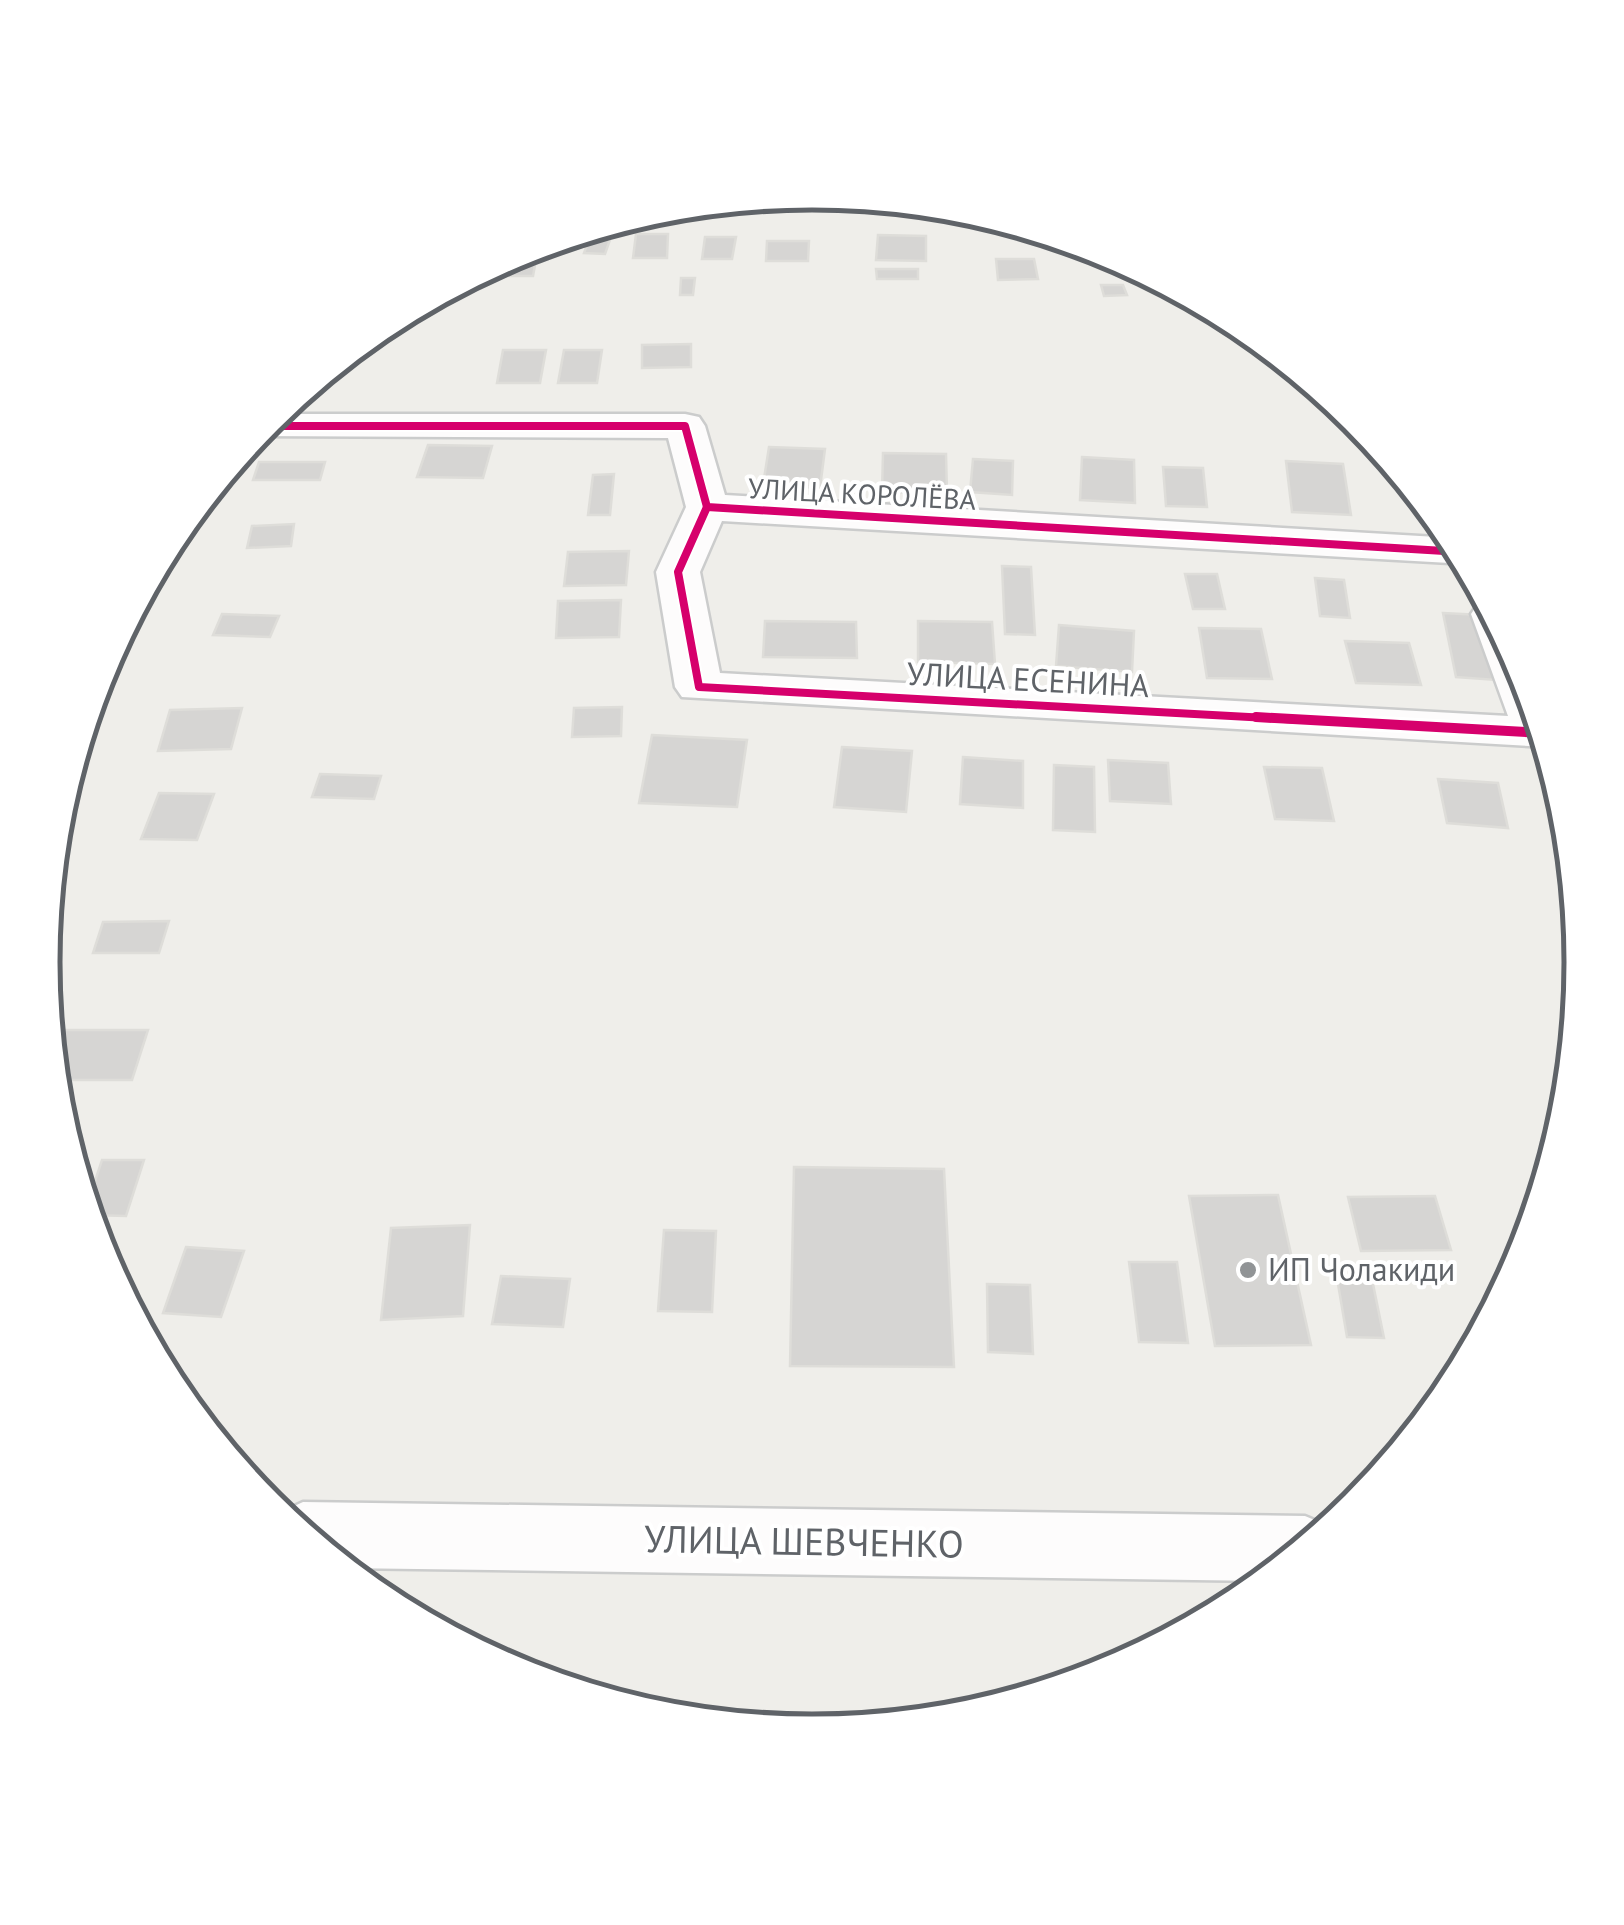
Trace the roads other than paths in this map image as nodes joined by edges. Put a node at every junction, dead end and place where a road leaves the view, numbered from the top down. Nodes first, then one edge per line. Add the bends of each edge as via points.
1 (285, 426) edge
2 (708, 508) junction
3 (1441, 551) edge
4 (1527, 732) edge
5 (325, 1535) edge
6 (1283, 1549) edge

1 - 2 street, УЛИЦА КОРОЛЁВА via 685,426
2 - 3 street, УЛИЦА КОРОЛЁВА
2 - 4 street, УЛИЦА ЕСЕНИНА via 678,572 698,687
5 - 6 street, УЛИЦА ШЕВЧЕНКО

